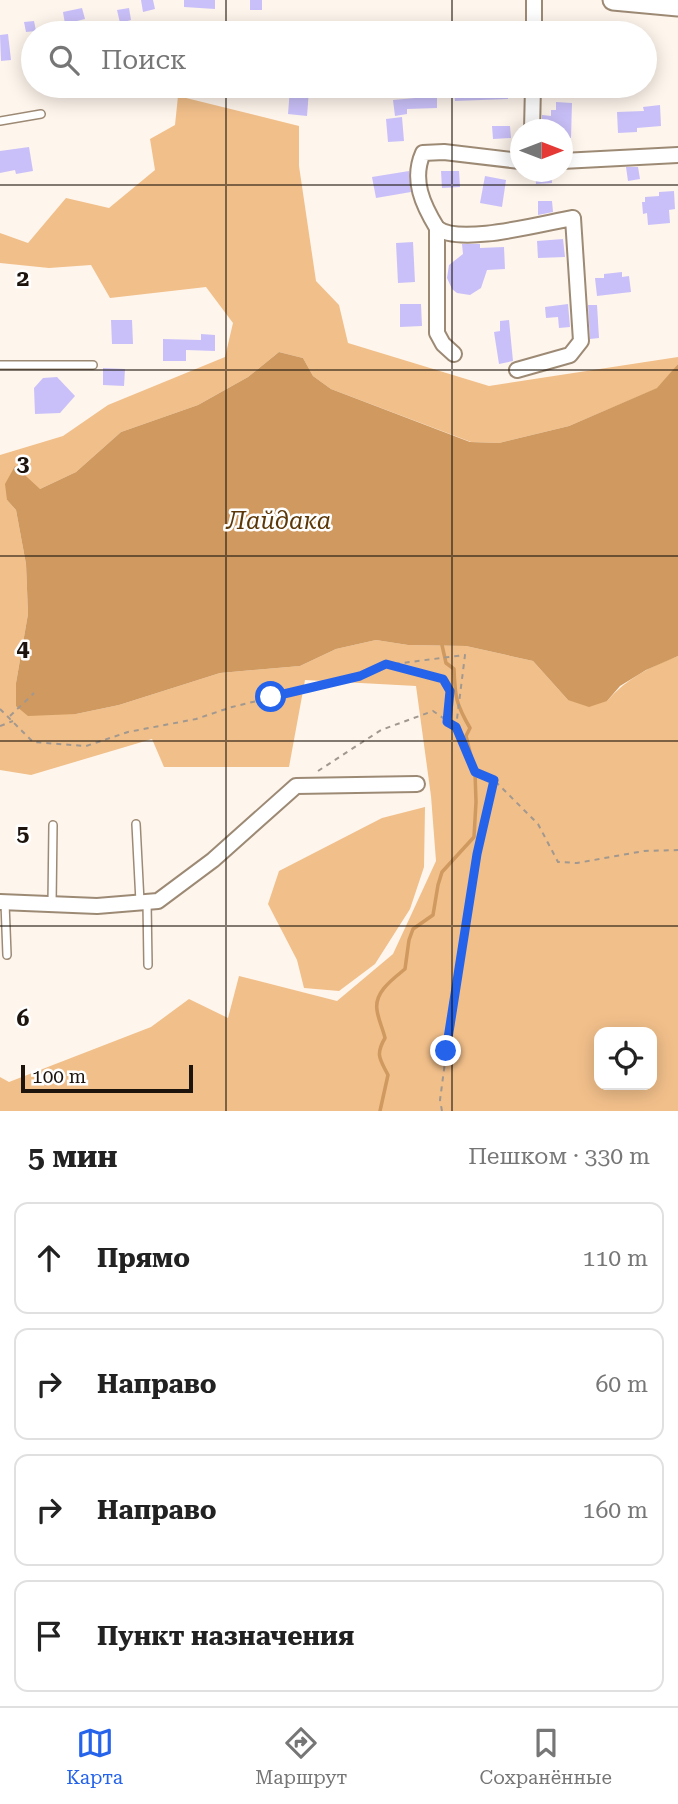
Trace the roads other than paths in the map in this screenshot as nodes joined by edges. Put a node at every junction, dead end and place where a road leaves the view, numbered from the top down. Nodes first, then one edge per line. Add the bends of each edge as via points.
1 (534, 0) edge
2 (613, 0) edge
3 (678, 6) edge
4 (534, 21) edge
5 (533, 98) edge
6 (41, 114) dead end
7 (532, 119) edge
8 (0, 121) edge
9 (678, 155) edge
10 (510, 160) edge
11 (573, 160) edge
12 (437, 228) junction
13 (454, 354) dead end
14 (0, 365) edge
15 (93, 365) dead end
16 (517, 370) dead end
17 (417, 784) dead end
18 (136, 824) dead end
19 (53, 825) dead end
20 (3, 902) edge
21 (144, 902) junction
22 (52, 905) junction
23 (7, 955) dead end
24 (148, 965) dead end

1 - 4 street
2 - 3 main road
5 - 7 street
6 - 8 lane
9 - 11 street
10 - 12 street via 423,153 417,167 422,203
12 - 13 street via 437,333
12 - 16 street via 443,233 475,236 573,218 581,341 570,355
14 - 15 lane
17 - 21 street via 296,786 213,860 158,901
18 - 21 lane
19 - 22 lane
20 - 22 street
20 - 23 lane
21 - 22 street
21 - 24 lane

